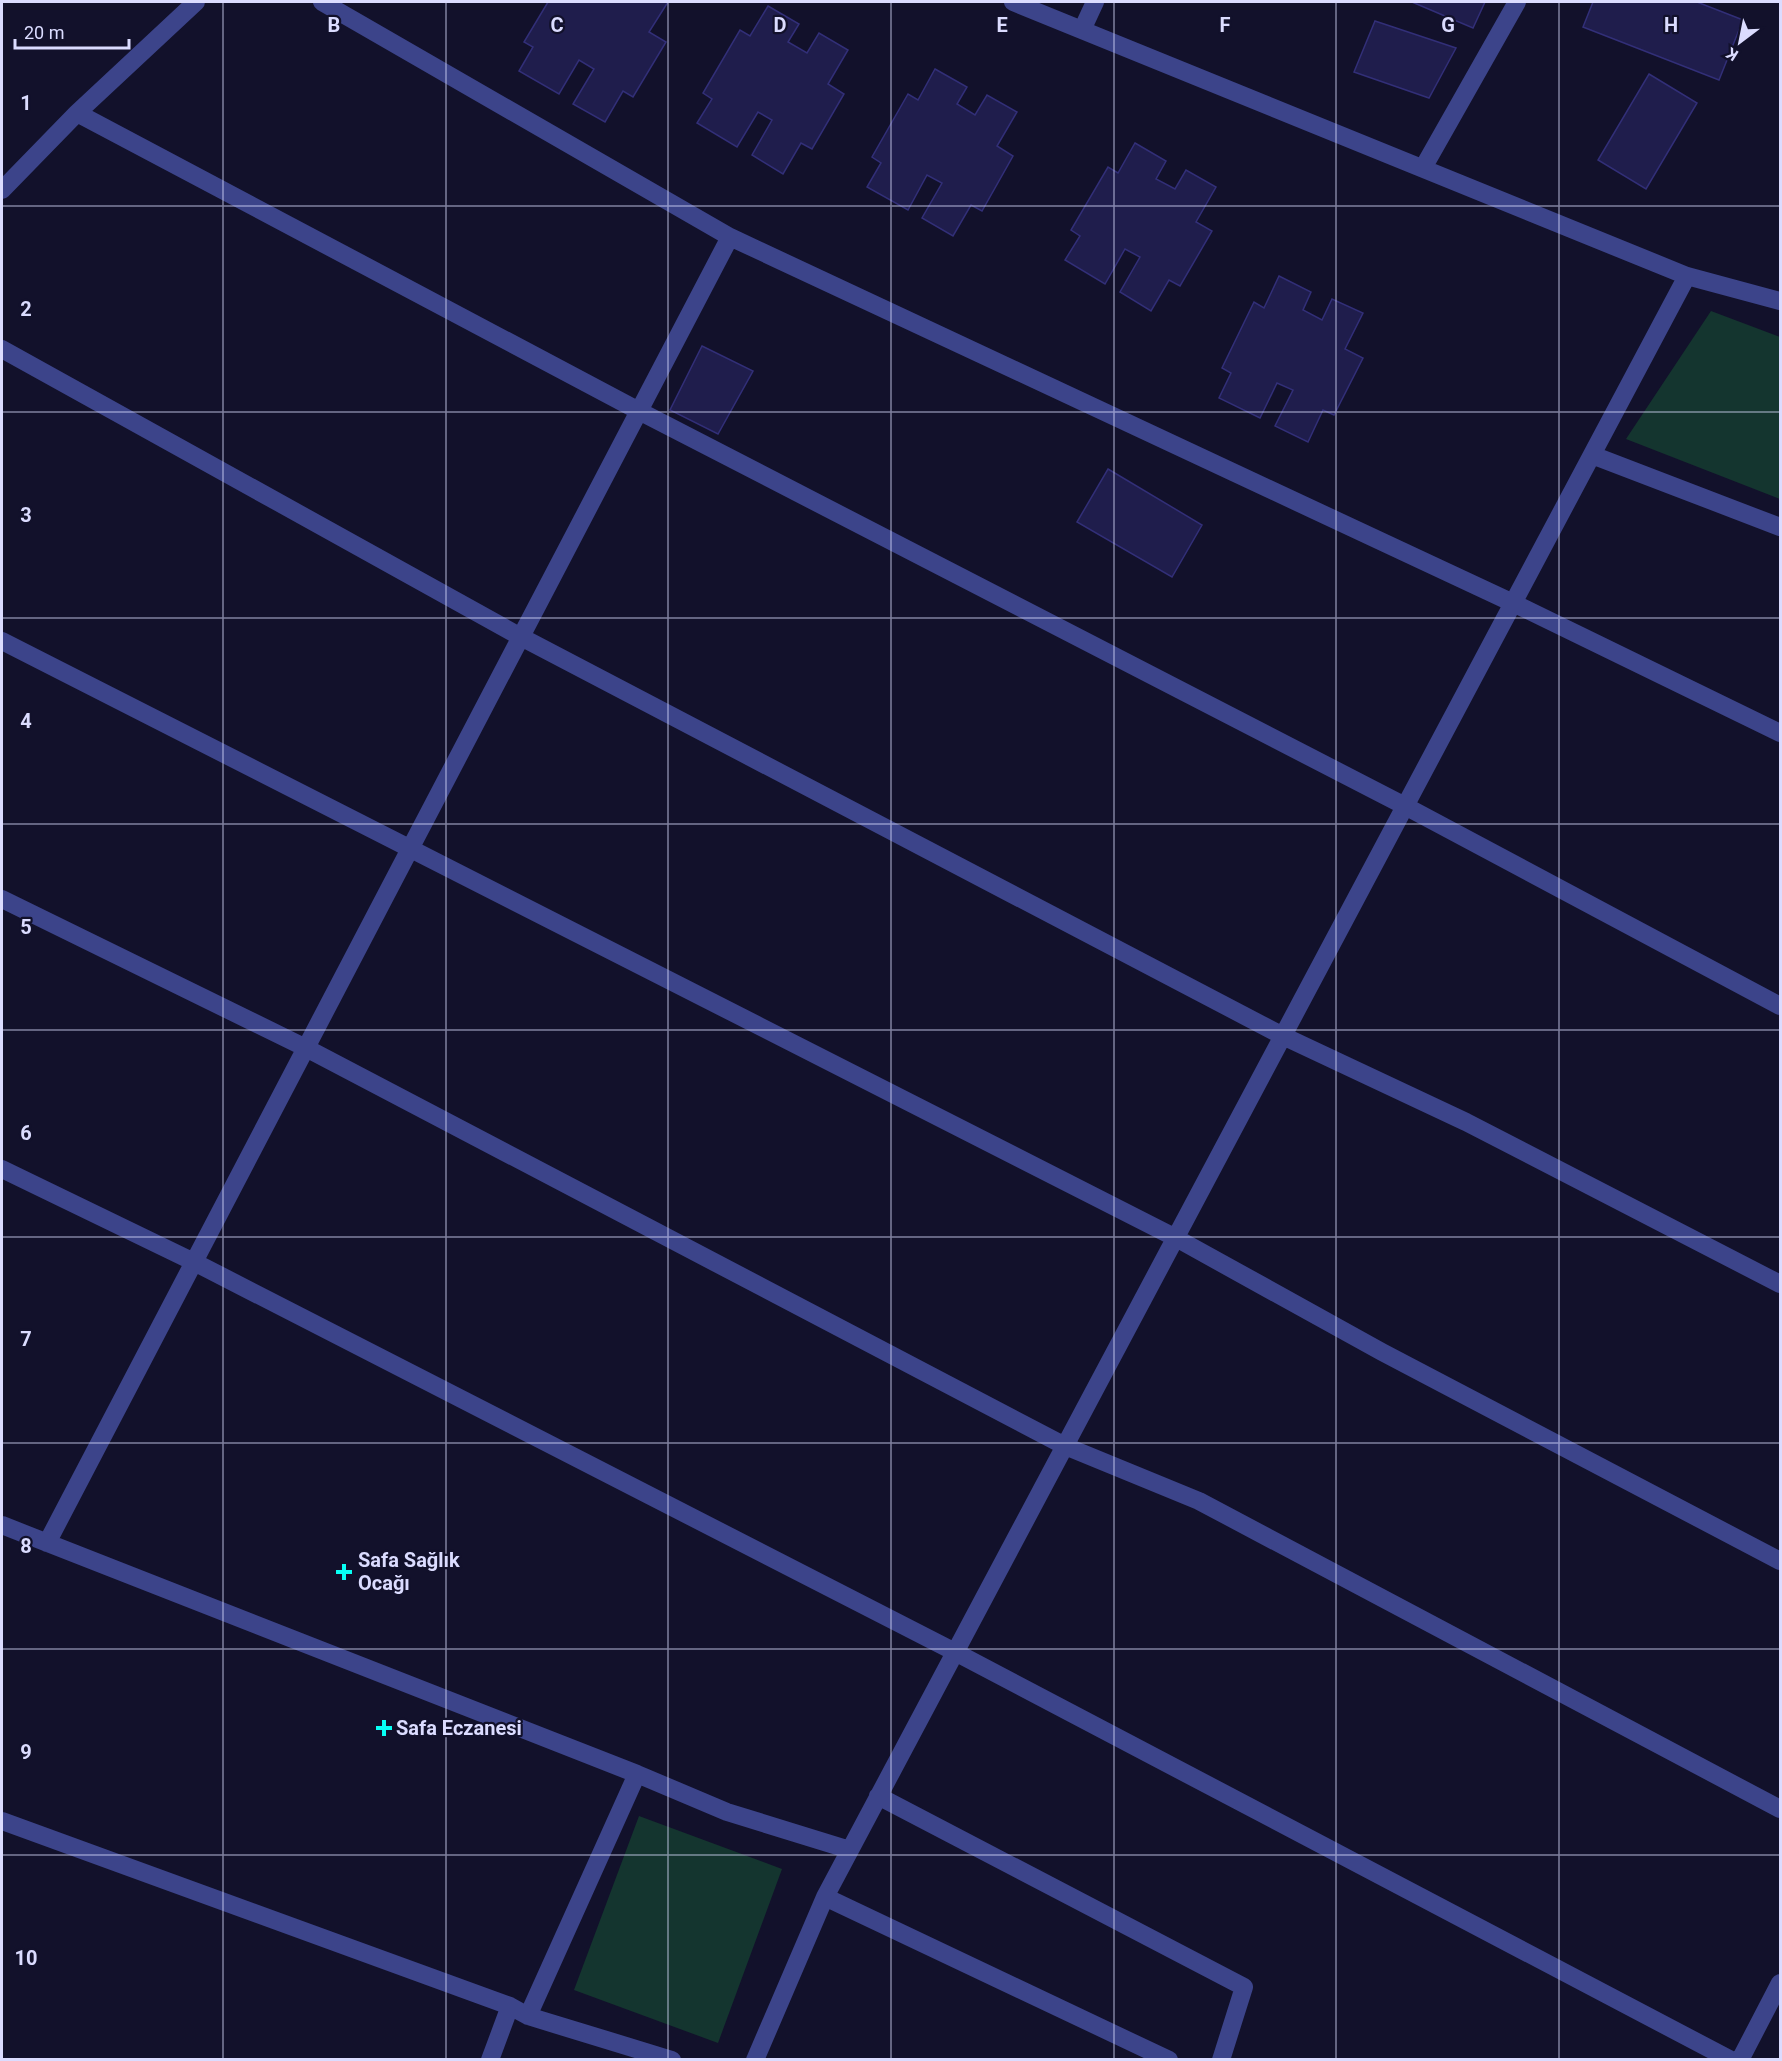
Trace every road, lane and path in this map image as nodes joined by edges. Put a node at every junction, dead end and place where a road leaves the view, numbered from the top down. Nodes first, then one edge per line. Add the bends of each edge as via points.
1 (196, 2) edge
2 (322, 2) edge
3 (1013, 2) edge
4 (1095, 2) edge
5 (1517, 2) edge
6 (1082, 30) junction
7 (77, 112) junction
8 (1423, 168) junction
9 (2, 190) edge
10 (730, 237) junction
11 (1687, 276) junction
12 (1780, 301) edge
13 (2, 350) edge
14 (639, 411) junction
15 (1592, 455) junction
16 (1780, 527) edge
17 (1513, 603) junction
18 (521, 637) junction
19 (2, 641) edge
20 (1780, 734) edge
21 (1405, 806) junction
22 (410, 849) junction
23 (2, 899) edge
24 (1780, 1006) edge
25 (1283, 1036) junction
26 (306, 1048) junction
27 (2, 1169) edge
28 (1176, 1238) junction
29 (194, 1262) junction
30 (1780, 1284) edge
31 (1065, 1446) junction
32 (2, 1526) edge
33 (47, 1544) junction
34 (1780, 1561) edge
35 (955, 1652) junction
36 (637, 1774) junction
37 (878, 1796) junction
38 (1780, 1809) edge
39 (2, 1821) edge
40 (850, 1850) junction
41 (825, 1897) junction
42 (1780, 1983) edge
43 (510, 2006) junction
44 (528, 2016) junction
45 (489, 2060) edge
46 (672, 2060) edge
47 (755, 2060) edge
48 (1169, 2060) edge
49 (1221, 2060) edge
50 (1731, 2060) edge
51 (1740, 2060) edge

1 - 7 street
2 - 10 street
3 - 6 street
4 - 6 street
5 - 8 street
6 - 8 street
7 - 9 street
7 - 14 street
8 - 11 street
10 - 14 street
10 - 17 street
11 - 12 street
11 - 15 street
13 - 18 street
14 - 18 street
14 - 21 street
15 - 16 street
15 - 17 street
17 - 20 street
17 - 21 street
18 - 22 street
18 - 25 street
19 - 22 street
21 - 24 street
21 - 25 street
22 - 26 street
22 - 28 street
23 - 26 street
25 - 28 street
25 - 30 street via 1466,1122
26 - 29 street
26 - 31 street
27 - 29 street
28 - 31 street
28 - 34 street via 1382,1352
29 - 33 street
29 - 35 street
31 - 35 street
31 - 38 street via 1199,1501
32 - 33 street
33 - 36 street
35 - 37 street
35 - 50 street
36 - 40 street via 727,1812
36 - 44 street
37 - 40 street
37 - 49 street via 1244,1987
39 - 43 street
40 - 41 street
41 - 47 street
41 - 48 street
42 - 51 street
43 - 44 street
43 - 45 street
44 - 46 street

